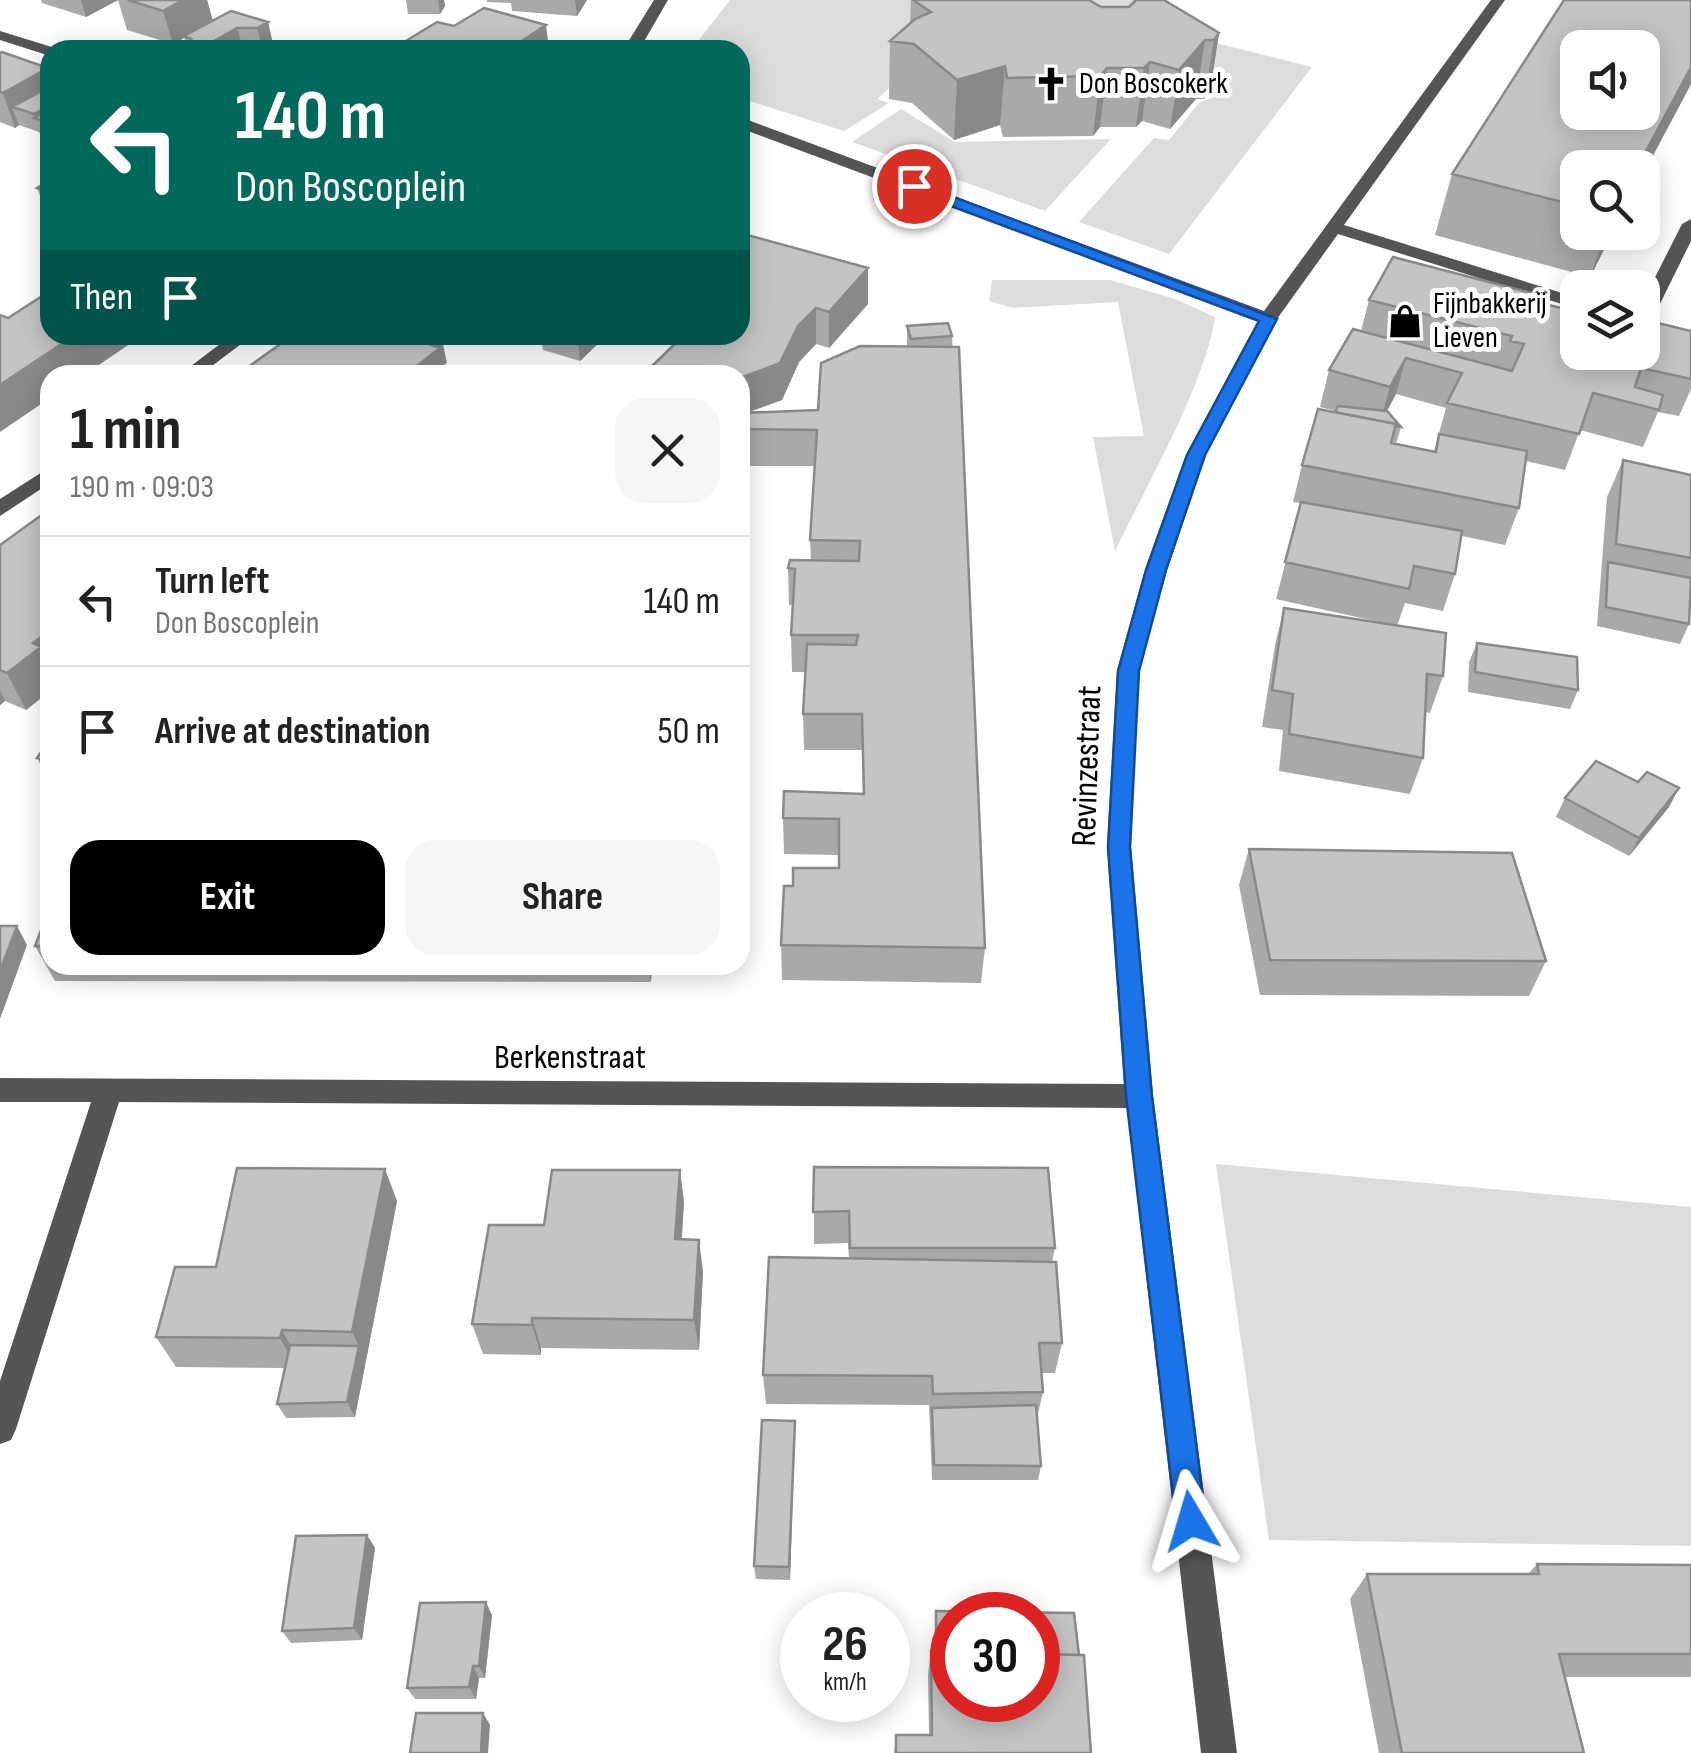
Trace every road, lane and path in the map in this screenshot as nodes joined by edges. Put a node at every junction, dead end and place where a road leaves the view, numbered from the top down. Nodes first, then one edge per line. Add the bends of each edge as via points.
1 (662, 0) edge
2 (1498, 0) edge
3 (0, 35) edge
4 (637, 40) edge
5 (40, 47) edge
6 (750, 126) edge
7 (1691, 224) edge
8 (1333, 227) junction
9 (1660, 297) edge
10 (1560, 298) edge
11 (1268, 319) junction
12 (230, 345) edge
13 (202, 365) edge
14 (40, 480) edge
15 (0, 508) edge
16 (0, 1090) edge
17 (108, 1093) junction
18 (1139, 1096) junction
19 (0, 1429) edge
20 (1219, 1753) edge

1 - 4 street
2 - 8 street, Revinzestraat
3 - 5 street
6 - 11 street
7 - 9 street
8 - 10 street
8 - 11 street, Revinzestraat
11 - 18 street, Revinzestraat via 1196,455 1128,671 1119,847
12 - 13 street
14 - 15 street
16 - 17 street, Berkenstraat
17 - 18 street, Berkenstraat
17 - 19 street
18 - 20 street, Revinzestraat

